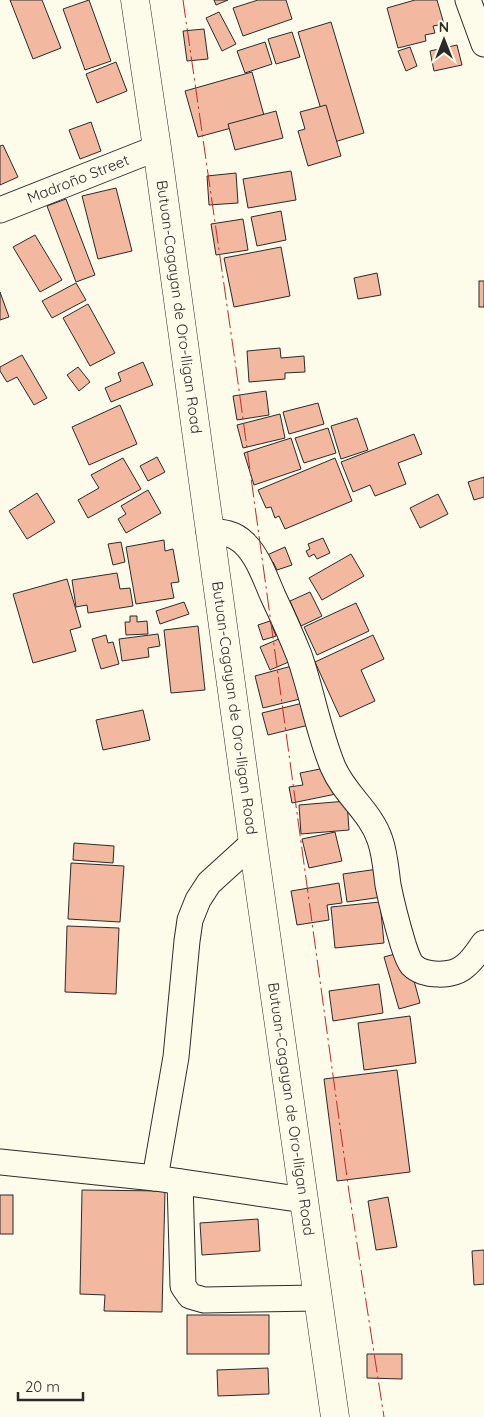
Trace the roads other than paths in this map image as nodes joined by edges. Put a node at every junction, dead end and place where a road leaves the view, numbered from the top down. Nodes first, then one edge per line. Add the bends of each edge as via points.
1 (135, 0) edge
2 (468, 0) edge
3 (484, 44) edge
4 (157, 148) junction
5 (0, 210) edge
6 (209, 532) junction
7 (253, 843) junction
8 (484, 943) edge
9 (0, 1162) edge
10 (155, 1178) junction
11 (180, 1182) junction
12 (304, 1200) junction
13 (318, 1298) junction
14 (336, 1417) edge

1 - 4 highway, Butuan-Cagayan de Oro-Iligan Road
2 - 3 street
4 - 5 street, Madroño Street
4 - 6 highway, Butuan-Cagayan de Oro-Iligan Road
6 - 7 highway, Butuan-Cagayan de Oro-Iligan Road
6 - 8 street via 223,532 244,543 262,570 299,654 334,769 346,790 366,812 381,841 393,909 412,964 430,973 453,972 464,968
7 - 10 street via 209,883 190,920 176,1057
7 - 12 highway, Butuan-Cagayan de Oro-Iligan Road
9 - 10 street
10 - 11 street
11 - 12 street
11 - 13 street via 183,1286 190,1296 204,1300
12 - 13 highway, Butuan-Cagayan de Oro-Iligan Road
13 - 14 highway, Butuan-Cagayan de Oro-Iligan Road

